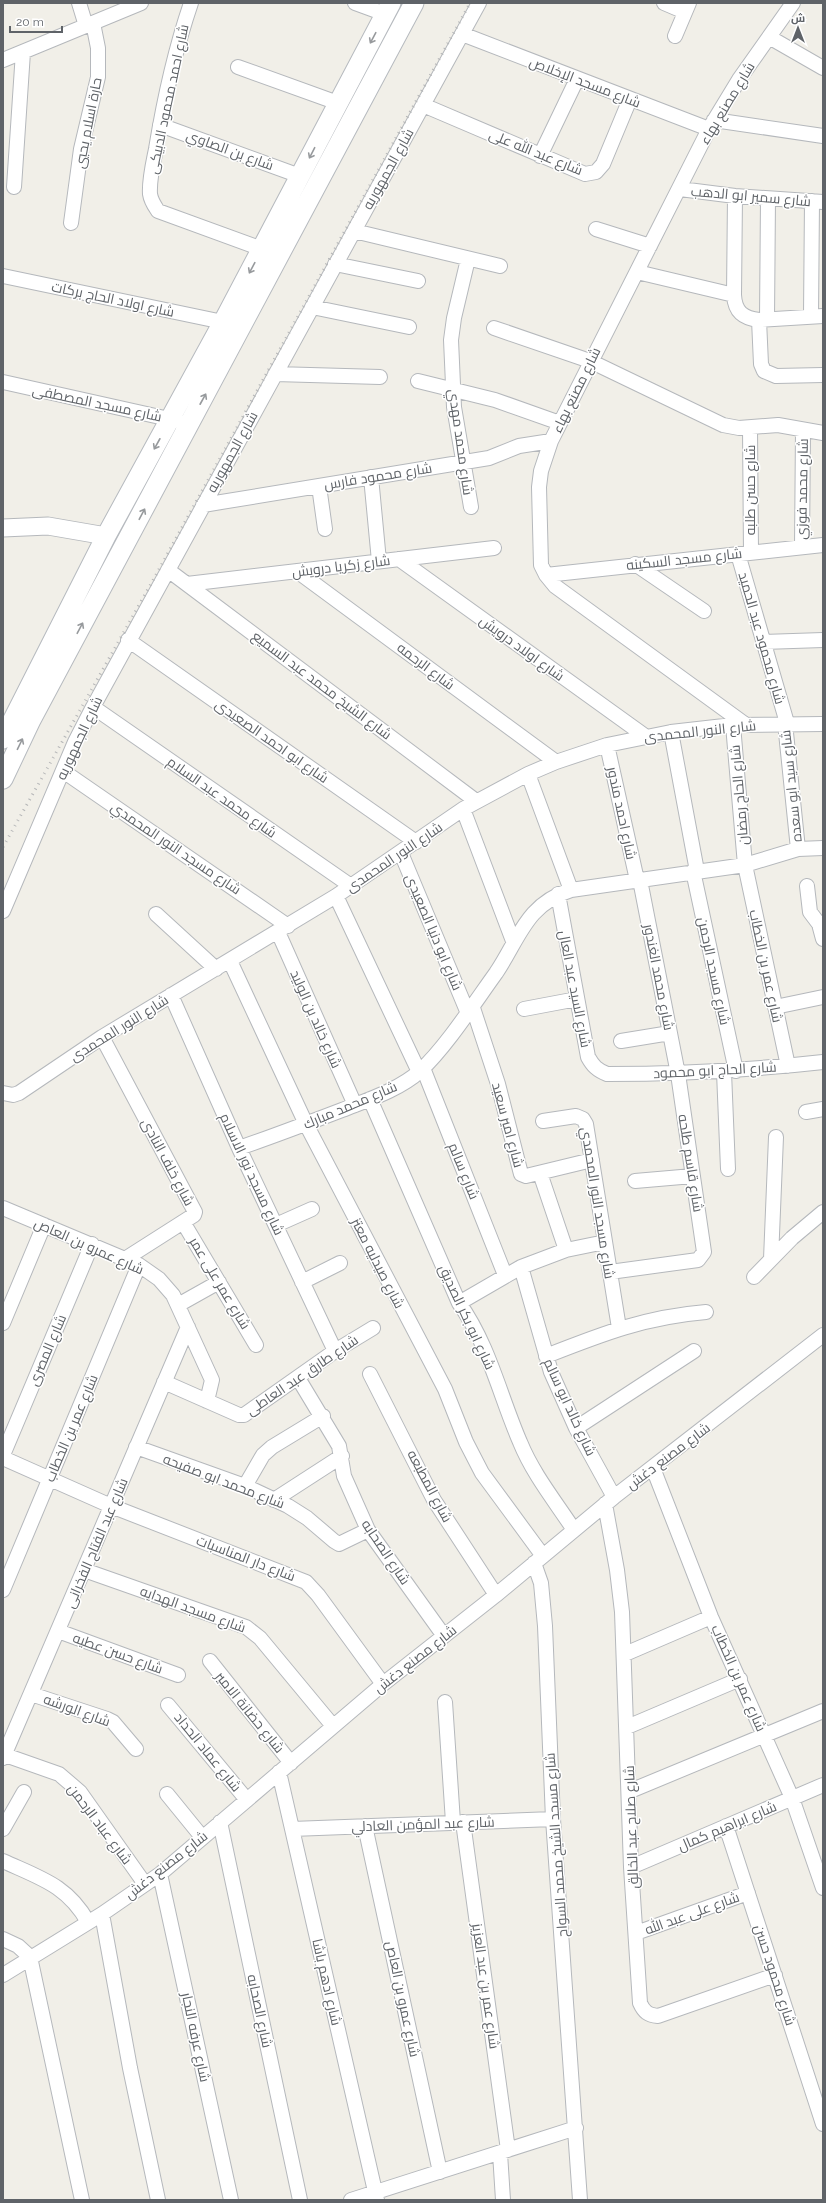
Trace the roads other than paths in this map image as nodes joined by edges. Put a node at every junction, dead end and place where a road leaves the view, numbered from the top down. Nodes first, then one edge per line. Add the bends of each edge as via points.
1 (79, 3) edge
2 (191, 3) edge
3 (355, 3) edge
4 (414, 3) edge
5 (479, 3) edge
6 (664, 3) edge
7 (792, 3) edge
8 (138, 4) edge
9 (687, 7) edge
10 (388, 9) edge
11 (90, 25) junction
12 (462, 34) junction
13 (675, 36) dead end
14 (769, 37) junction
15 (23, 52) junction
16 (3, 60) edge
17 (238, 67) dead end
18 (823, 68) edge
19 (577, 79) junction
20 (630, 99) junction
21 (338, 104) junction
22 (423, 105) junction
23 (160, 125) junction
24 (711, 125) junction
25 (823, 136) edge
26 (540, 156) junction
27 (300, 176) junction
28 (14, 187) dead end
29 (680, 189) junction
30 (735, 196) junction
31 (768, 199) junction
32 (817, 202) edge
33 (72, 223) dead end
34 (596, 229) dead end
35 (354, 231) junction
36 (650, 246) junction
37 (262, 249) junction
38 (468, 259) junction
39 (335, 264) junction
40 (500, 266) dead end
41 (637, 272) junction
42 (3, 276) edge
43 (418, 281) dead end
44 (734, 295) junction
45 (312, 307) junction
46 (817, 316) edge
47 (763, 319) junction
48 (223, 322) junction
49 (409, 327) dead end
50 (494, 328) dead end
51 (590, 361) junction
52 (275, 374) junction
53 (823, 375) edge
54 (380, 377) dead end
55 (418, 381) dead end
56 (3, 382) edge
57 (452, 388) junction
58 (171, 419) junction
59 (190, 423) junction
60 (560, 423) junction
61 (750, 428) junction
62 (803, 430) junction
63 (823, 433) edge
64 (551, 441) junction
65 (464, 462) junction
66 (371, 477) junction
67 (319, 486) junction
68 (203, 504) junction
69 (471, 507) dead end
70 (3, 528) edge
71 (325, 529) dead end
72 (106, 536) junction
73 (823, 545) edge
74 (802, 547) junction
75 (494, 548) dead end
76 (744, 553) junction
77 (399, 559) junction
78 (379, 561) junction
79 (635, 564) junction
80 (168, 570) junction
81 (297, 571) junction
82 (546, 575) junction
83 (187, 584) junction
84 (704, 611) dead end
85 (128, 640) junction
86 (823, 640) edge
87 (763, 642) junction
88 (51, 644) junction
89 (67, 654) junction
90 (93, 708) junction
91 (786, 723) junction
92 (823, 724) edge
93 (740, 725) junction
94 (671, 732) junction
95 (644, 736) junction
96 (3, 739) edge
97 (607, 745) junction
98 (556, 762) junction
99 (63, 771) junction
100 (528, 774) junction
101 (3, 779) edge
102 (476, 801) junction
103 (463, 809) junction
104 (416, 842) junction
105 (823, 848) edge
106 (798, 850) junction
107 (400, 853) junction
108 (745, 865) junction
109 (695, 871) junction
110 (639, 880) junction
111 (351, 886) junction
112 (807, 886) dead end
113 (564, 892) junction
114 (336, 896) junction
115 (3, 911) edge
116 (156, 914) dead end
117 (818, 917) edge
118 (283, 929) junction
119 (823, 939) edge
120 (513, 941) junction
121 (230, 961) junction
122 (216, 969) junction
123 (172, 995) junction
124 (823, 997) edge
125 (577, 999) junction
126 (775, 1007) junction
127 (470, 1008) junction
128 (524, 1010) dead end
129 (670, 1033) junction
130 (102, 1037) junction
131 (621, 1041) dead end
132 (823, 1062) edge
133 (788, 1066) junction
134 (421, 1070) junction
135 (730, 1072) junction
136 (607, 1074) joint
137 (678, 1074) junction
138 (3, 1094) edge
139 (370, 1099) junction
140 (355, 1105) junction
141 (823, 1109) edge
142 (806, 1112) dead end
143 (543, 1121) dead end
144 (306, 1124) junction
145 (776, 1137) dead end
146 (239, 1148) junction
147 (592, 1160) junction
148 (728, 1169) dead end
149 (540, 1173) junction
150 (693, 1176) junction
151 (635, 1181) dead end
152 (3, 1208) edge
153 (312, 1209) dead end
154 (823, 1212) edge
155 (183, 1222) junction
156 (44, 1225) junction
157 (276, 1225) junction
158 (605, 1242) junction
159 (92, 1244) junction
160 (566, 1250) junction
161 (126, 1259) junction
162 (771, 1259) junction
163 (340, 1263) dead end
164 (139, 1265) junction
165 (521, 1267) junction
166 (610, 1272) junction
167 (505, 1275) junction
168 (754, 1277) dead end
169 (219, 1282) junction
170 (302, 1282) junction
171 (460, 1303) junction
172 (178, 1305) junction
173 (706, 1312) dead end
174 (3, 1323) edge
175 (188, 1327) junction
176 (373, 1328) dead end
177 (619, 1328) junction
178 (823, 1335) edge
179 (256, 1345) dead end
180 (335, 1351) junction
181 (694, 1351) dead end
182 (546, 1356) junction
183 (370, 1374) dead end
184 (298, 1378) junction
185 (164, 1382) junction
186 (207, 1401) junction
187 (323, 1416) junction
188 (576, 1428) junction
189 (136, 1447) junction
190 (3, 1455) edge
191 (342, 1456) junction
192 (3, 1458) edge
193 (653, 1468) junction
194 (50, 1479) junction
195 (245, 1486) junction
196 (274, 1500) junction
197 (610, 1501) junction
198 (111, 1506) junction
199 (368, 1530) junction
200 (574, 1530) junction
201 (538, 1560) junction
202 (7, 1568) edge
203 (84, 1570) junction
204 (3, 1590) edge
205 (496, 1595) junction
206 (711, 1617) junction
207 (58, 1632) junction
208 (444, 1636) junction
209 (625, 1654) junction
210 (210, 1661) dead end
211 (178, 1675) dead end
212 (740, 1679) junction
213 (383, 1684) junction
214 (31, 1694) junction
215 (445, 1702) dead end
216 (168, 1705) dead end
217 (823, 1711) edge
218 (333, 1726) junction
219 (627, 1727) junction
220 (765, 1736) junction
221 (136, 1749) dead end
222 (4, 1756) edge
223 (291, 1763) junction
224 (279, 1772) junction
225 (823, 1785) edge
226 (630, 1791) junction
227 (24, 1792) dead end
228 (167, 1794) dead end
229 (792, 1798) junction
230 (247, 1800) junction
231 (553, 1819) junction
232 (220, 1822) junction
233 (458, 1822) junction
234 (366, 1826) junction
235 (726, 1826) junction
236 (3, 1829) edge
237 (292, 1829) junction
238 (202, 1837) junction
239 (3, 1861) edge
240 (631, 1867) junction
241 (160, 1874) junction
242 (145, 1884) junction
243 (823, 1888) edge
244 (748, 1892) junction
245 (102, 1914) junction
246 (88, 1922) junction
247 (636, 1933) junction
248 (3, 1939) edge
249 (30, 1957) junction
250 (3, 1975) edge
251 (775, 1975) junction
252 (823, 2124) edge
253 (576, 2128) junction
254 (504, 2152) junction
255 (440, 2172) junction
256 (376, 2196) edge
257 (82, 2200) edge
258 (158, 2200) edge
259 (231, 2200) edge
260 (300, 2200) edge
261 (351, 2200) edge
262 (503, 2200) edge
263 (580, 2200) edge

1 - 11 street, حارة اسلام يحيي
2 - 23 street, شارع احمد محمود الدبيكى via 173,65
3 - 10 street
59 -> 4 main road
5 - 12 street, شارع الجمهوريه
6 - 9 street
7 - 14 street, شارع مصنع بهاء
8 - 11 street
9 - 13 street
10 -> 21 main road
11 - 15 street
11 - 33 street, حارة اسلام يحيي via 98,48 98,77 81,149
12 - 19 street, شارع مسجد الإخلاص
12 - 22 street, شارع الجمهوريه
14 - 18 street
14 - 24 street, شارع مصنع بهاء
15 - 16 street
15 - 28 street
17 - 21 street
19 - 20 street, شارع مسجد الإخلاص
19 - 26 street
20 - 24 street, شارع مسجد الإخلاص
20 - 26 street, شارع عبد الله على via 603,164 596,172 579,172
21 -> 27 main road
22 - 26 street, شارع عبد الله على
22 - 35 street, شارع الجمهوريه
23 - 27 street, شارع بن الصاوي
23 - 37 street, شارع احمد محمود الدبيكى via 150,185 153,204 158,210
24 - 25 street, شارع مسجد الإخلاص
24 - 29 street, شارع مصنع بهاء
27 - 37 main road
29 - 30 street, شارع سمير ابو الدهب
29 - 36 street, شارع مصنع بهاء
30 - 31 street, شارع سمير ابو الدهب
30 - 44 street
31 - 32 street, شارع سمير ابو الدهب
31 - 47 street
32 - 46 street
34 - 36 street
35 - 38 street
35 - 39 street, شارع الجمهوريه
36 - 41 street, شارع مصنع بهاء
37 -> 48 main road
38 - 40 street
38 - 57 street, شارع محمد مهدي via 451,331
39 - 43 street
39 - 45 street, شارع الجمهوريه
41 - 44 street
41 - 51 street, شارع مصنع بهاء
42 - 48 street, شارع اولاد الحاج بركات
44 - 47 street via 735,305 740,314 749,319
45 - 49 street
45 - 52 street, شارع الجمهوريه
46 - 47 street
47 - 53 street via 761,364 767,374
48 - 58 main road
50 - 51 street
51 - 60 street, شارع مصنع بهاء
51 - 61 street via 723,425
52 - 54 street
52 - 68 street, شارع الجمهوريه
55 - 57 street
56 - 58 street, شارع مسجد المصطفى
57 - 60 street
57 - 65 street, شارع محمد مهدي
58 - 59 street, شارع مسجد المصطفى
58 -> 72 main road
89 -> 59 main road
60 - 64 street, شارع مصنع بهاء
61 - 62 street via 778,425
61 - 76 street, شارع حسن طلبه
62 - 63 street
62 - 74 street, شارع محمد فوزي
64 - 65 street, شارع محمود فارس via 519,446 495,457
64 - 82 street, شارع مصنع بهاء via 541,471 538,498 540,555
65 - 66 street, شارع محمود فارس
65 - 69 street, شارع محمد مهدي
66 - 67 street, شارع محمود فارس
66 - 78 street
67 - 68 street, شارع محمود فارس
67 - 71 street
68 - 80 street, شارع الجمهوريه
70 - 72 street via 48,526
72 - 88 main road
73 - 74 street, شارع مسجد السكينه
74 - 76 street, شارع مسجد السكينه
75 - 77 street, شارع زكريا درويش
76 - 79 street, شارع مسجد السكينه
76 - 87 street, شارع محمود عبد الحميد
77 - 78 street, شارع زكريا درويش
77 - 95 street, شارع اولاد درويش
78 - 81 street, شارع زكريا درويش
79 - 82 street, شارع مسجد السكينه
79 - 84 street
80 - 83 street, شارع الشيخ محمد عبد السميع
80 - 85 street, شارع الجمهوريه
81 - 83 street, شارع زكريا درويش
81 - 98 street, شارع الرحمه
82 - 93 street, شارع مصنع بهاء via 555,586
83 - 102 street, شارع الشيخ محمد عبد السميع
85 - 90 street, شارع الجمهوريه
85 - 104 street, شارع ابو احمد الصعيدى
86 - 87 street
87 - 91 street, شارع محمود عبد الحميد
88 - 89 main road
88 - 96 main road
101 -> 89 main road
90 - 99 street, شارع الجمهوريه
90 - 111 street, شارع محمد عبد السلام
91 - 92 street, شارع النور المحمدى
91 - 93 street, شارع النور المحمدى
91 - 106 street, شارع سيد ابو سعده
93 - 94 street, شارع النور المحمدى
93 - 108 street, شارع الحاج رمضان
94 - 95 street, شارع النور المحمدى
94 - 109 street, شارع مسجد الرحمن
95 - 97 street, شارع النور المحمدى
97 - 98 street, شارع النور المحمدى
97 - 110 street, شارع احمد مندور
98 - 100 street, شارع النور المحمدى
99 - 115 street, شارع الجمهوريه
99 - 118 street, شارع مسجد النور المحمدي
100 - 102 street, شارع النور المحمدى
100 - 113 street, شارع السيد عبد العال
102 - 103 street, شارع النور المحمدى
103 - 104 street, شارع النور المحمدى
103 - 120 street
104 - 107 street, شارع النور المحمدى
105 - 106 street
106 - 108 street
107 - 111 street, شارع النور المحمدى
107 - 127 street, شارع ابو دنيا الصعيدى
108 - 109 street
108 - 126 street, شارع عمر بن الخطاب
109 - 110 street
109 - 135 street, شارع مسجد الرحمن
110 - 113 street
110 - 129 street, شارع محمد الغندور
111 - 114 street, شارع النور المحمدى
112 - 117 street via 810,912
113 - 120 street, شارع محمد مبارك via 533,914
113 - 125 street, شارع السيد عبد العال
114 - 118 street, شارع النور المحمدى
114 - 134 street, شارع سالم
116 - 122 street
117 - 119 street
118 - 121 street, شارع النور المحمدى
118 - 140 street, شارع خالد بن الوليد
120 - 127 street, شارع محمد مبارك via 497,971
121 - 122 street, شارع النور المحمدى
121 - 144 street, شارع صيدليه معتز
122 - 123 street, شارع النور المحمدى
123 - 130 street, شارع النور المحمدى
123 - 146 street, شارع مسجد نور الاسلام
124 - 126 street
125 - 128 street
125 - 136 street, شارع السيد عبد العال via 588,1057 595,1068
126 - 133 street, شارع عمر بن الخطاب
127 - 134 street, شارع محمد مبارك
127 - 149 street, شارع امير سعيد via 498,1084 520,1172 523,1176
129 - 131 street
129 - 137 street, شارع محمد الغندور
130 - 138 street, شارع النور المحمدى via 19,1093
130 - 155 street, شارع خلف النادى via 194,1211 194,1215
132 - 133 street, شارع الحاج ابو محمود
133 - 135 street, شارع الحاج ابو محمود
134 - 139 street, شارع محمد مبارك
134 - 167 street, شارع سالم
135 - 137 street, شارع الحاج ابو محمود
135 - 148 street, شارع مسجد الرحمن
136 - 137 street, شارع الحاج ابو محمود
137 - 150 street, شارع قاسم طلحه
139 - 140 street, شارع محمد مبارك
139 - 171 street, شارع ابو بكر الصديق
140 - 144 street, شارع محمد مبارك
141 - 142 street
143 - 147 street, شارع مسجد النور المحمدي via 576,1116 583,1118
144 - 146 street, شارع محمد مبارك
144 - 201 street, شارع صيدليه معتز via 445,1389 466,1442 482,1473
145 - 162 street
146 - 157 street, شارع مسجد نور الاسلام
147 - 149 street, شارع امير سعيد
147 - 158 street, شارع مسجد النور المحمدي
149 - 160 street
150 - 151 street
150 - 166 street, شارع قاسم طلحه via 704,1252 698,1260
152 - 156 street, شارع عمرو بن العاص
153 - 157 street
154 - 162 street
155 - 161 street, شارع خلف النادى
155 - 169 street, شارع عمر على عمر
156 - 159 street, شارع عمرو بن العاص
156 - 174 street
157 - 170 street, شارع مسجد نور الاسلام
158 - 160 street
158 - 166 street, شارع مسجد النور المحمدي
159 - 161 street, شارع عمرو بن العاص
159 - 190 street, شارع المصرى
160 - 165 street
161 - 164 street, شارع عمرو بن العاص
162 - 168 street
163 - 170 street
164 - 172 street, شارع عمرو بن العاص via 159,1279
164 - 194 street, شارع عمر بن الخطاب
165 - 167 street
165 - 182 street, شارع خالد ابو سالم
166 - 177 street, شارع مسجد النور المحمدي
167 - 171 street
169 - 172 street
169 - 179 street, شارع عمر على عمر
170 - 180 street, شارع مسجد نور الاسلام
171 - 200 street, شارع ابو بكر الصديق via 484,1349 526,1457
172 - 175 street, شارع عمرو بن العاص
173 - 177 street via 664,1316
175 - 185 street, شارع عبد الفتاح الفخرانى
175 - 186 street, شارع عمرو بن العاص via 212,1380
176 - 180 street, شارع طارق عبد العاطى
177 - 182 street
178 - 193 street, شارع مصنع دغش
180 - 184 street, شارع طارق عبد العاطى
181 - 188 street
182 - 188 street, شارع خالد ابو سالم
183 - 205 street, شارع المطبعه via 434,1500
184 - 186 street, شارع طارق عبد العاطى via 244,1415
184 - 187 street, شارع الصحابه
185 - 186 street, شارع طارق عبد العاطى
185 - 189 street, شارع عبد الفتاح الفخرانى
187 - 191 street, شارع الصحابه
187 - 195 street via 263,1455
188 - 197 street, شارع خالد ابو سالم
189 - 195 street, شارع محمد ابو صفيحه
189 - 198 street, شارع عبد الفتاح الفخرانى
191 - 196 street
191 - 199 street, شارع الصحابه via 344,1476
192 - 194 street, شارع دار المناسبات
193 - 197 street, شارع مصنع دغش
193 - 206 street, شارع عمر بن الخطاب
194 - 198 street, شارع دار المناسبات
194 - 202 street, شارع عمر بن الخطاب
195 - 196 street, شارع محمد ابو صفيحه
196 - 199 street, شارع محمد ابو صفيحه via 297,1510 339,1544
197 - 200 street, شارع مصنع دغش
197 - 209 street, شارع صلاح عبد الخالق
198 - 203 street, شارع عبد الفتاح الفخرانى
198 - 213 street, شارع دار المناسبات via 306,1582
199 - 208 street, شارع الصحابه
200 - 201 street, شارع مصنع دغش
201 - 205 street, شارع مصنع دغش
201 - 231 street, شارع مسجد الشيخ محمد السواح via 545,1626
202 - 204 street, شارع عمر بن الخطاب
203 - 207 street, شارع عبد الفتاح الفخرانى
203 - 218 street, شارع مسجد الهدايه via 251,1630
205 - 208 street, شارع مصنع دغش
206 - 209 street
206 - 212 street, شارع عمر بن الخطاب
207 - 211 street, شارع حسن عطيه
207 - 214 street, شارع عبد الفتاح الفخرانى
208 - 213 street, شارع مصنع دغش
209 - 219 street, شارع صلاح عبد الخالق
210 - 223 street, شارع حضانة الامير
212 - 219 street
212 - 220 street, شارع عمر بن الخطاب
213 - 218 street, شارع مصنع دغش
214 - 221 street, شارع الورشه via 107,1718
214 - 222 street, شارع عبد الفتاح الفخرانى
215 - 233 street, شارع عمر بن عبد العزيز
216 - 230 street, شارع عماد الحداد
217 - 220 street
218 - 223 street, شارع مصنع دغش
219 - 226 street, شارع صلاح عبد الخالق
220 - 226 street
220 - 229 street, شارع عمر بن الخطاب
222 - 242 street, شارع عباد الرحمن via 59,1774 80,1792
223 - 224 street, شارع مصنع دغش
224 - 230 street, شارع مصنع دغش
224 - 237 street, شارع ادهم باشا
225 - 229 street, شارع ابراهيم كمال
226 - 240 street, شارع صلاح عبد الخالق
227 - 236 street
228 - 238 street
229 - 235 street, شارع ابراهيم كمال
229 - 243 street, شارع عمر بن الخطاب
230 - 232 street, شارع مصنع دغش
231 - 233 street, شارع عبد المؤمن العادلي
231 - 253 street, شارع مسجد الشيخ محمد السواح
232 - 238 street, شارع مصنع دغش
232 - 260 street, شارع الصحابه
233 - 234 street, شارع عبد المؤمن العادلي
233 - 254 street, شارع عمر بن عبد العزيز
234 - 237 street, شارع عبد المؤمن العادلي
234 - 255 street, شارع عمرو بن العاص
235 - 240 street, شارع ابراهيم كمال
235 - 244 street, شارع محمود حسن
237 - 256 street, شارع ادهم باشا
238 - 241 street, شارع مصنع دغش
239 - 246 street via 57,1886 80,1908
240 - 247 street, شارع صلاح عبد الخالق
241 - 242 street, شارع مصنع دغش
241 - 259 street, شارع عرفه النجار
242 - 245 street, شارع مصنع دغش
244 - 247 street, شارع على عبد الله
244 - 251 street, شارع محمود حسن
245 - 246 street, شارع مصنع دغش
245 - 258 street via 130,2068
246 - 249 street, شارع مصنع دغش
247 - 251 street, شارع صلاح عبد الخالق via 640,2003 650,2015 658,2016
248 - 249 street via 18,1946
249 - 250 street, شارع مصنع دغش
249 - 257 street
251 - 252 street, شارع محمود حسن
253 - 254 street
253 - 263 street, شارع مسجد الشيخ محمد السواح
254 - 255 street
254 - 262 street, شارع عمر بن عبد العزيز
255 - 256 street
256 - 261 street

